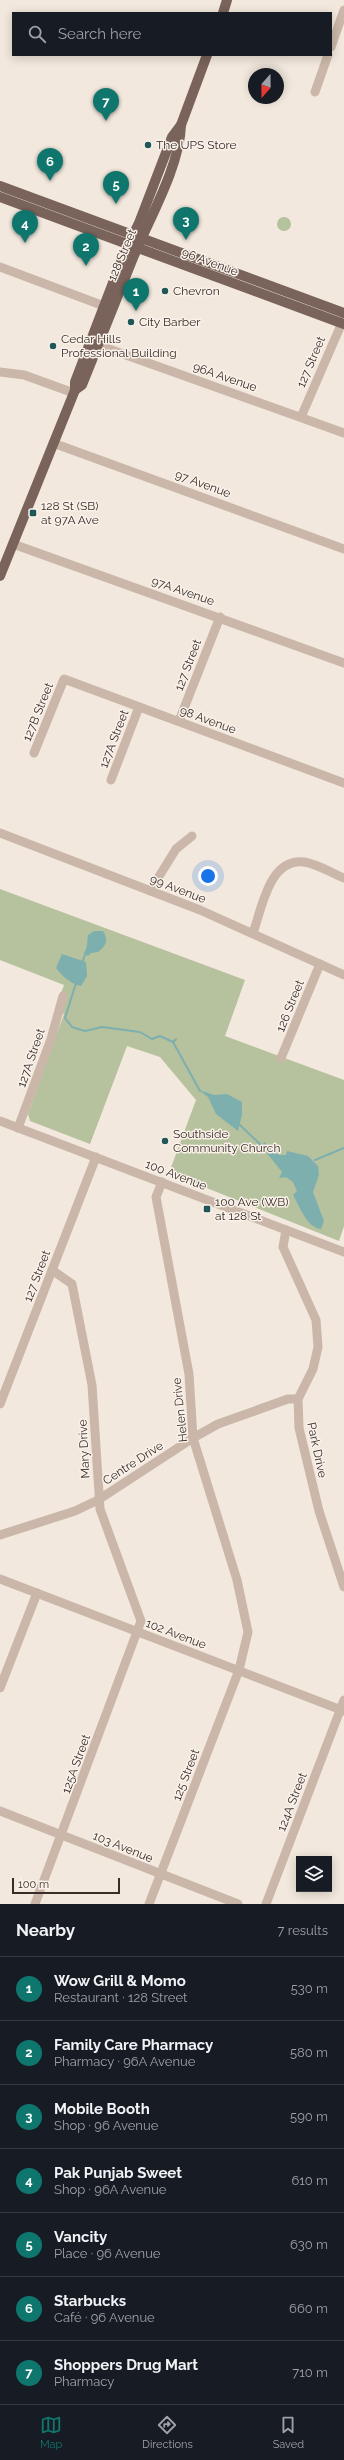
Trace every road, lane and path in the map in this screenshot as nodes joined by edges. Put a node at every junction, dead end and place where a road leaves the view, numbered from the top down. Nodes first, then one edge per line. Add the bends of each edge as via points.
1 (227, 0) edge
2 (344, 10) edge
3 (223, 12) edge
4 (332, 44) edge
5 (207, 56) edge
6 (328, 56) edge
7 (314, 92) dead end
8 (3, 188) edge
9 (0, 197) edge
10 (138, 238) junction
11 (133, 248) junction
12 (0, 267) edge
13 (104, 306) junction
14 (344, 313) edge
15 (343, 322) edge
16 (98, 345) junction
17 (0, 372) edge
18 (75, 392) junction
19 (301, 417) junction
20 (344, 433) edge
21 (53, 443) junction
22 (13, 544) junction
23 (344, 549) edge
24 (0, 576) edge
25 (220, 617) junction
26 (344, 663) edge
27 (64, 679) joint
28 (139, 707) junction
29 (179, 721) junction
30 (34, 753) dead end
31 (111, 780) dead end
32 (344, 783) edge
33 (0, 833) edge
34 (192, 836) dead end
35 (344, 878) edge
36 (150, 891) junction
37 (253, 933) junction
38 (320, 964) junction
39 (344, 975) edge
40 (63, 996) dead end
41 (282, 1058) dead end
42 (0, 1121) edge
43 (18, 1128) junction
44 (96, 1157) junction
45 (162, 1182) junction
46 (286, 1230) junction
47 (344, 1252) edge
48 (52, 1270) junction
49 (298, 1399) junction
50 (0, 1404) edge
51 (194, 1438) junction
52 (98, 1500) junction
53 (0, 1535) edge
54 (0, 1579) edge
55 (344, 1588) edge
56 (37, 1593) junction
57 (138, 1632) junction
58 (244, 1655) joint
59 (239, 1670) junction
60 (0, 1688) edge
61 (343, 1707) edge
62 (0, 1811) edge
63 (62, 1836) junction
64 (160, 1874) junction
65 (35, 1904) edge
66 (149, 1904) edge
67 (238, 1904) edge
68 (266, 1904) edge

1 - 3 main road
2 - 4 street
5 - 10 main road, 128 Street via 181,125 180,141
6 - 7 street
8 - 10 main road, 96 Avenue
9 - 11 main road, 96 Avenue
10 - 11 main road, 128 Street
10 - 14 main road, 96 Avenue
11 - 13 main road, 128 Street
11 - 15 main road, 96 Avenue
11 - 16 main road, 128 Street
12 - 13 street
13 - 18 main road, 128 Street via 74,382
15 - 19 street, 127 Street
16 - 18 main road, 128 Street via 82,385
16 - 19 street, 96A Avenue
17 - 18 street via 24,375
18 - 21 main road, 128 Street
19 - 20 street, 96A Avenue
21 - 22 main road, 128 Street
21 - 23 street, 97 Avenue
22 - 24 main road, 128 Street
22 - 25 street, 97A Avenue
25 - 26 street, 97A Avenue
25 - 29 street, 127 Street
27 - 28 street, 98 Avenue
27 - 30 street, 127B Street
28 - 29 street, 98 Avenue
28 - 31 street, 127A Street
29 - 32 street, 98 Avenue
33 - 36 street, 99 Avenue
34 - 36 street via 176,849
35 - 37 street via 305,862 281,867 272,880
36 - 37 street, 99 Avenue
37 - 38 street, 99 Avenue
38 - 39 street, 99 Avenue
38 - 41 street, 126 Street
40 - 43 street, 127A Street via 51,1039
42 - 43 street, 100 Avenue
43 - 44 street, 100 Avenue
44 - 45 street, 100 Avenue
44 - 48 street, 127 Street
45 - 46 street, 100 Avenue
45 - 51 street, Helen Drive via 156,1197 189,1374
46 - 47 street, 100 Avenue
46 - 49 street, Park Drive via 282,1241 283,1247 316,1320 318,1331 315,1362
48 - 50 street, 127 Street
48 - 52 street, Mary Drive via 72,1284 74,1291 92,1385
49 - 51 street, Centre Drive via 288,1399 218,1424
49 - 55 street, Park Drive via 298,1420 303,1449 319,1511
51 - 52 street, Centre Drive
51 - 58 street, Helen Drive via 237,1580 248,1632
52 - 53 street, Centre Drive via 75,1511
52 - 57 street, Mary Drive via 141,1621
54 - 56 street, 102 Avenue
56 - 57 street, 102 Avenue
56 - 60 street
57 - 59 street, 102 Avenue
57 - 63 street, 125A Street
58 - 59 street, 125 Street
59 - 61 street, 102 Avenue
59 - 64 street, 125 Street
61 - 68 street, 124A Street
62 - 63 street, 103 Avenue
63 - 64 street, 103 Avenue
63 - 65 street, 125A Street
64 - 66 street, 125 Street
64 - 67 street, 103 Avenue

